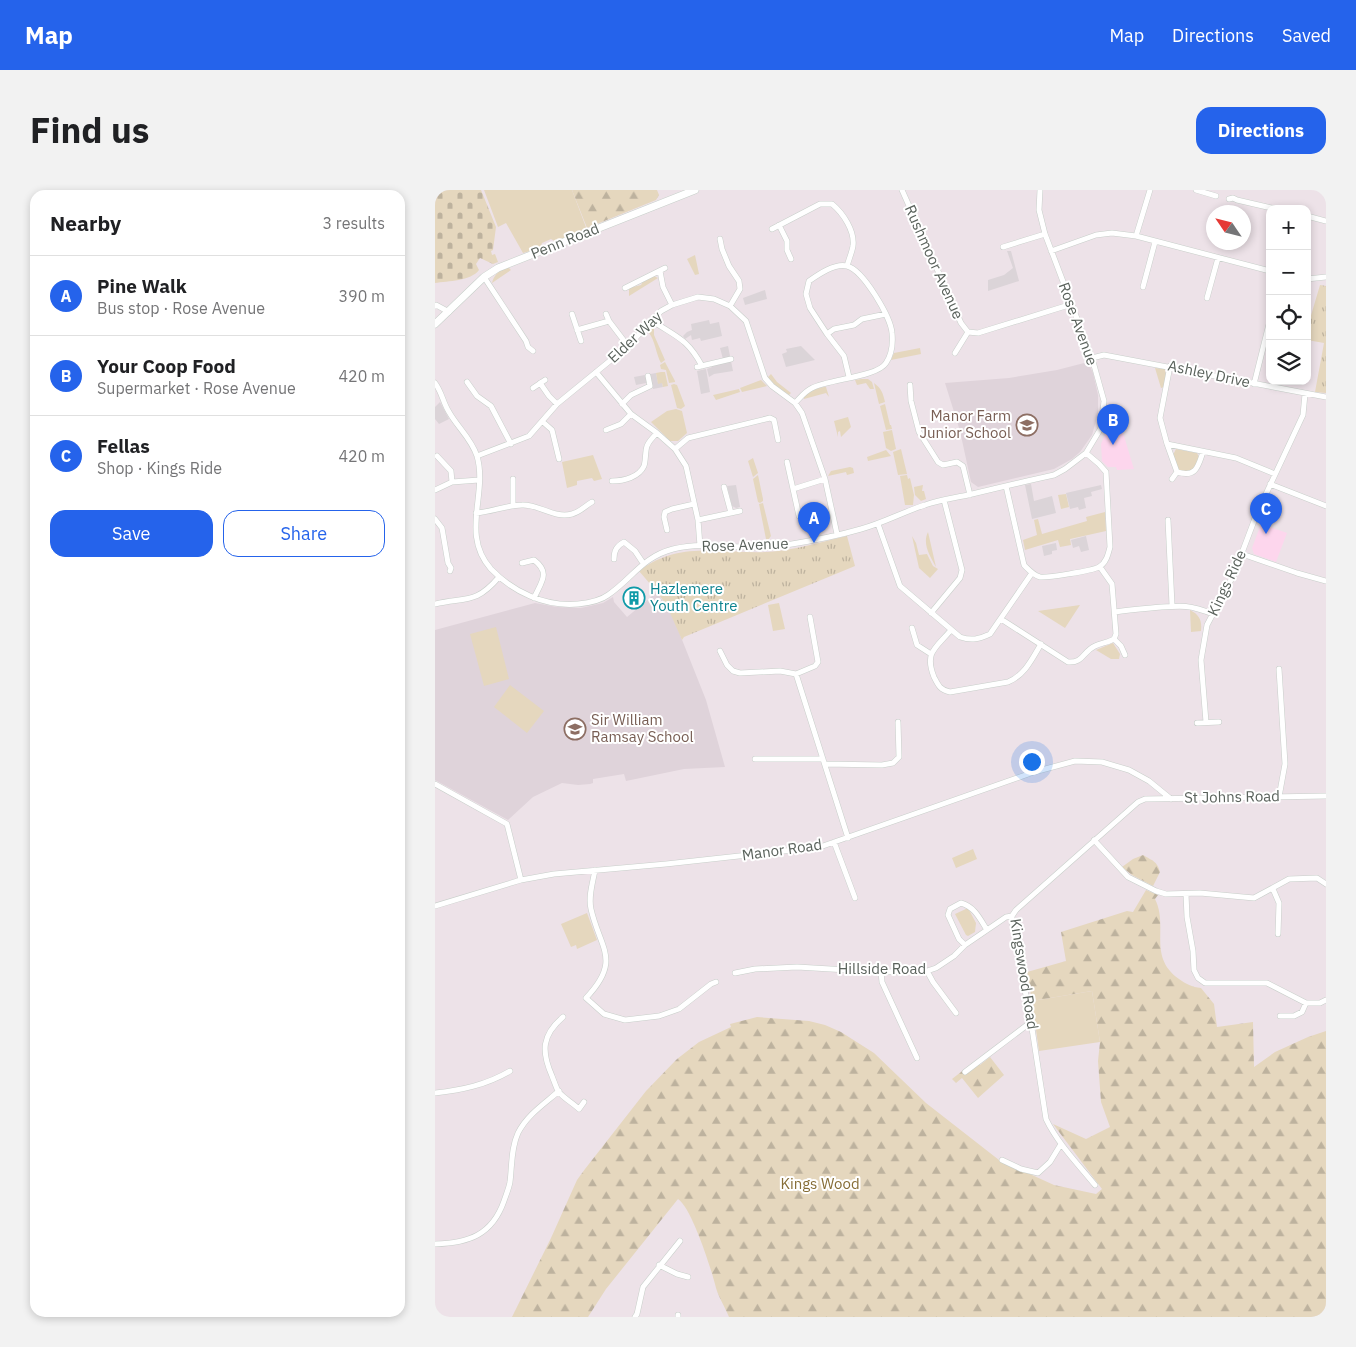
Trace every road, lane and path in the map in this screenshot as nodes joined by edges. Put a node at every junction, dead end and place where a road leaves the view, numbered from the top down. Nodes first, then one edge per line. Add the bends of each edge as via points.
1 (695, 190) edge
2 (902, 190) edge
3 (1041, 190) edge
4 (1150, 190) edge
5 (1196, 190) edge
6 (1216, 196) dead end
7 (1229, 198) dead end
8 (1266, 207) edge
9 (1311, 217) edge
10 (1326, 221) edge
11 (779, 225) junction
12 (772, 229) dead end
13 (1045, 234) junction
14 (1136, 236) junction
15 (720, 239) dead end
16 (1155, 242) junction
17 (1003, 246) dead end
18 (1051, 251) junction
19 (1218, 258) junction
20 (791, 259) dead end
21 (847, 266) junction
22 (665, 268) dead end
23 (1266, 270) edge
24 (660, 271) junction
25 (484, 277) junction
26 (1326, 277) edge
27 (1311, 279) edge
28 (1143, 287) dead end
29 (625, 288) dead end
30 (1207, 298) dead end
31 (1072, 304) junction
32 (672, 305) junction
33 (435, 306) edge
34 (730, 306) junction
35 (449, 312) junction
36 (572, 314) dead end
37 (607, 314) dead end
38 (886, 314) junction
39 (651, 320) junction
40 (609, 321) junction
41 (435, 324) edge
42 (577, 330) junction
43 (968, 332) junction
44 (827, 334) junction
45 (1266, 336) edge
46 (581, 341) dead end
47 (628, 346) junction
48 (533, 351) dead end
49 (955, 352) dead end
50 (1092, 358) junction
51 (731, 359) dead end
52 (1170, 366) junction
53 (596, 372) junction
54 (648, 376) dead end
55 (849, 377) junction
56 (467, 382) dead end
57 (435, 383) edge
58 (1254, 384) junction
59 (910, 385) dead end
60 (533, 388) dead end
61 (1305, 394) junction
62 (1326, 398) edge
63 (795, 403) junction
64 (557, 404) junction
65 (622, 404) junction
66 (631, 414) junction
67 (543, 422) junction
68 (606, 430) dead end
69 (657, 433) junction
70 (778, 440) dead end
71 (511, 444) junction
72 (1167, 444) junction
73 (675, 449) junction
74 (1203, 452) junction
75 (1086, 453) junction
76 (437, 456) dead end
77 (477, 456) junction
78 (559, 459) dead end
79 (787, 462) dead end
80 (1177, 472) junction
81 (1275, 474) junction
82 (513, 479) dead end
83 (825, 479) junction
84 (1171, 479) dead end
85 (479, 480) junction
86 (613, 481) dead end
87 (452, 482) junction
88 (1271, 484) junction
89 (1006, 486) junction
90 (724, 487) dead end
91 (793, 489) junction
92 (435, 490) edge
93 (970, 494) junction
94 (943, 500) junction
95 (592, 502) dead end
96 (694, 504) junction
97 (513, 506) junction
98 (1326, 506) edge
99 (739, 511) dead end
100 (476, 513) junction
101 (731, 513) junction
102 (799, 516) dead end
103 (435, 519) edge
104 (698, 520) junction
105 (1168, 520) dead end
106 (877, 524) junction
107 (667, 530) dead end
108 (837, 534) junction
109 (621, 536) dead end
110 (624, 542) junction
111 (701, 546) junction
112 (1242, 554) junction
113 (614, 559) dead end
114 (522, 563) dead end
115 (643, 563) junction
116 (1100, 567) junction
117 (450, 570) dead end
118 (1031, 573) junction
119 (499, 577) junction
120 (1326, 581) edge
121 (534, 598) junction
122 (435, 604) edge
123 (1171, 605) junction
124 (1115, 612) junction
125 (931, 613) junction
126 (1213, 614) junction
127 (811, 617) dead end
128 (1001, 619) junction
129 (912, 628) dead end
130 (951, 630) junction
131 (1114, 639) junction
132 (1041, 644) junction
133 (720, 651) dead end
134 (931, 654) junction
135 (1125, 655) dead end
136 (1279, 669) dead end
137 (796, 674) junction
138 (898, 722) dead end
139 (1206, 722) junction
140 (1219, 722) dead end
141 (1197, 723) dead end
142 (755, 759) dead end
143 (824, 761) junction
144 (435, 784) edge
145 (1326, 796) edge
146 (1279, 797) junction
147 (1171, 799) junction
148 (1138, 802) joint
149 (848, 838) junction
150 (1094, 840) junction
151 (835, 842) junction
152 (595, 870) junction
153 (521, 880) junction
154 (1326, 884) edge
155 (1273, 889) junction
156 (1185, 894) junction
157 (855, 898) dead end
158 (436, 904) edge
159 (1012, 916) junction
160 (987, 930) junction
161 (1278, 934) dead end
162 (965, 945) junction
163 (927, 971) junction
164 (881, 972) junction
165 (735, 973) dead end
166 (717, 982) dead end
167 (1326, 1000) edge
168 (1306, 1003) junction
169 (956, 1013) dead end
170 (1280, 1016) dead end
171 (563, 1017) dead end
172 (1031, 1022) junction
173 (917, 1058) dead end
174 (510, 1071) dead end
175 (965, 1072) dead end
176 (559, 1091) junction
177 (435, 1093) edge
178 (584, 1102) dead end
179 (1061, 1144) junction
180 (1002, 1160) dead end
181 (1095, 1185) dead end
182 (680, 1241) dead end
183 (435, 1244) edge
184 (659, 1265) junction
185 (688, 1277) dead end
186 (635, 1317) edge

1 - 25 main road, Penn Road via 498,268
2 - 43 street, Rushmoor Avenue via 961,323
3 - 13 street, Rose Avenue via 1039,210
4 - 14 street
5 - 6 street
7 - 8 street
9 - 10 street
11 - 12 street
11 - 20 street
11 - 21 street via 820,204 832,204 840,211 853,239
13 - 17 street
13 - 18 street, Rose Avenue
14 - 16 street
14 - 18 street via 1096,235
15 - 34 street via 729,266 739,281 740,289
16 - 19 street
16 - 28 street
18 - 31 street, Rose Avenue
19 - 23 street
19 - 30 street
21 - 38 street via 857,270
21 - 44 street via 839,265 809,281 806,294 810,308
22 - 24 street
24 - 29 street
24 - 32 street
25 - 35 main road, Penn Road
25 - 48 street
26 - 27 street
31 - 43 street via 978,333
31 - 50 street, Rose Avenue
32 - 34 street, Elder Way via 698,297
32 - 39 street, Elder Way
33 - 35 street
34 - 63 street, Elder Way via 746,321 765,378
35 - 41 main road, Penn Road
36 - 42 street
37 - 40 street
38 - 44 street via 862,319
38 - 55 street via 892,332 887,362 871,373
39 - 47 street, Elder Way
39 - 51 street via 683,340 696,354 699,367
40 - 42 street
40 - 47 street
42 - 46 street
43 - 49 street
44 - 55 street via 844,356
45 - 58 street
47 - 53 street, Elder Way
50 - 52 street, Ashley Drive via 1104,355
50 - 75 street, Rose Avenue via 1104,400 1101,428
52 - 58 street, Ashley Drive
52 - 72 street via 1161,418
53 - 64 street, Elder Way
53 - 65 street
54 - 65 street via 650,386 631,395
55 - 63 street via 810,389
56 - 71 street via 477,396 491,406
57 - 77 street, Rose Avenue via 448,412 467,435
58 - 61 street, Ashley Drive
59 - 93 street via 919,432 938,462 943,465 957,462 963,466
60 - 64 street via 543,382
61 - 62 street, Ashley Drive
61 - 81 street, Kings Ride via 1303,415
63 - 83 street via 808,425
64 - 67 street, Elder Way
65 - 66 street
66 - 68 street via 621,424
66 - 69 street
67 - 71 street, Elder Way via 529,436
67 - 78 street via 552,430
69 - 73 street
69 - 86 street via 647,446 640,472
70 - 73 street via 774,420 770,418 688,438
71 - 77 street, Elder Way
72 - 74 street
72 - 80 street
73 - 96 street via 686,466
74 - 80 street via 1193,473
74 - 81 street via 1236,458
75 - 89 street, Rose Avenue via 1055,475
75 - 116 street via 1106,472 1110,547
76 - 87 street via 451,471
77 - 85 street, Rose Avenue
79 - 91 street
80 - 84 street
81 - 88 street, Kings Ride
82 - 97 street
83 - 91 street
83 - 108 street
85 - 87 street
85 - 100 street, Rose Avenue
87 - 92 street
88 - 98 street
88 - 112 street, Kings Ride
89 - 93 street, Rose Avenue
89 - 118 street via 1024,565
90 - 101 street
91 - 102 street
93 - 94 street, Rose Avenue
94 - 106 street, Rose Avenue
94 - 125 street via 962,570 960,578
95 - 97 street via 571,514 556,514 529,505
96 - 104 street
96 - 107 street via 665,512
97 - 100 street
99 - 101 street
100 - 119 street, Rose Avenue via 479,549
101 - 104 street
103 - 117 street via 442,528
104 - 111 street
105 - 123 street
106 - 108 street, Rose Avenue
106 - 125 street via 900,586
108 - 111 street, Rose Avenue via 770,547
109 - 110 street
110 - 113 street via 614,552
110 - 115 street
111 - 115 street, Rose Avenue via 673,549
112 - 120 street
112 - 126 street, Kings Ride
114 - 121 street via 534,560 543,567 544,575
115 - 121 street, Rose Avenue via 609,594 597,600 576,604
116 - 118 street via 1041,577
116 - 124 street via 1112,584
118 - 128 street
119 - 121 street, Rose Avenue
119 - 122 street via 488,590 472,599
123 - 124 street
123 - 126 street via 1196,607
124 - 131 street
125 - 130 street
126 - 139 street, Kings Ride via 1207,625 1201,660
127 - 137 street via 818,662
128 - 130 street via 990,634 980,639 969,640
128 - 132 street
129 - 134 street via 917,645
130 - 134 street
131 - 132 street via 1092,648 1075,662 1067,662
131 - 135 street
132 - 134 street via 1025,670 1016,678 950,692 938,686 929,665
133 - 137 street via 733,671
136 - 146 street via 1285,764
137 - 143 street
138 - 143 street via 899,757 893,763
139 - 140 street
139 - 141 street
142 - 143 street
143 - 149 street
144 - 153 street via 507,824
145 - 146 street, St Johns Road
146 - 147 street, St Johns Road
147 - 148 street, St Johns Road
147 - 149 street, Manor Road via 1129,770 1102,762 1075,761 975,791
148 - 150 street, Kingswood Road
149 - 151 street, Manor Road
150 - 156 street via 1127,877 1156,892
150 - 159 street, Kingswood Road
151 - 152 street, Manor Road via 820,847
151 - 157 street
152 - 153 street, Manor Road
152 - 166 street via 590,908 606,953 606,967 598,986 587,998 604,1014 625,1020 659,1016 679,1009
153 - 158 street, Manor Road
154 - 155 street via 1317,878 1289,879
155 - 156 street via 1254,898
155 - 161 street via 1279,903
156 - 168 street via 1194,970 1198,978 1205,983 1267,983
159 - 160 street, Hillside Road
159 - 172 street, Kingswood Road
160 - 162 street, Hillside Road
160 - 162 street via 968,905 961,903 950,909 948,915
162 - 163 street, Hillside Road via 954,956
163 - 164 street, Hillside Road
163 - 169 street
164 - 165 street, Hillside Road via 797,967
164 - 173 street via 882,982
167 - 168 street
168 - 170 street via 1302,1012 1294,1016
171 - 176 street via 547,1035 544,1051
172 - 175 street
172 - 179 street, Kingswood Road via 1046,1119
174 - 177 street via 463,1090
176 - 178 street via 579,1109
176 - 183 street via 527,1119 518,1134 510,1185 500,1212 489,1228 471,1239
179 - 180 street via 1050,1162 1038,1172
179 - 181 street, Kingswood Road
182 - 184 street
184 - 185 street
184 - 186 street via 643,1287

